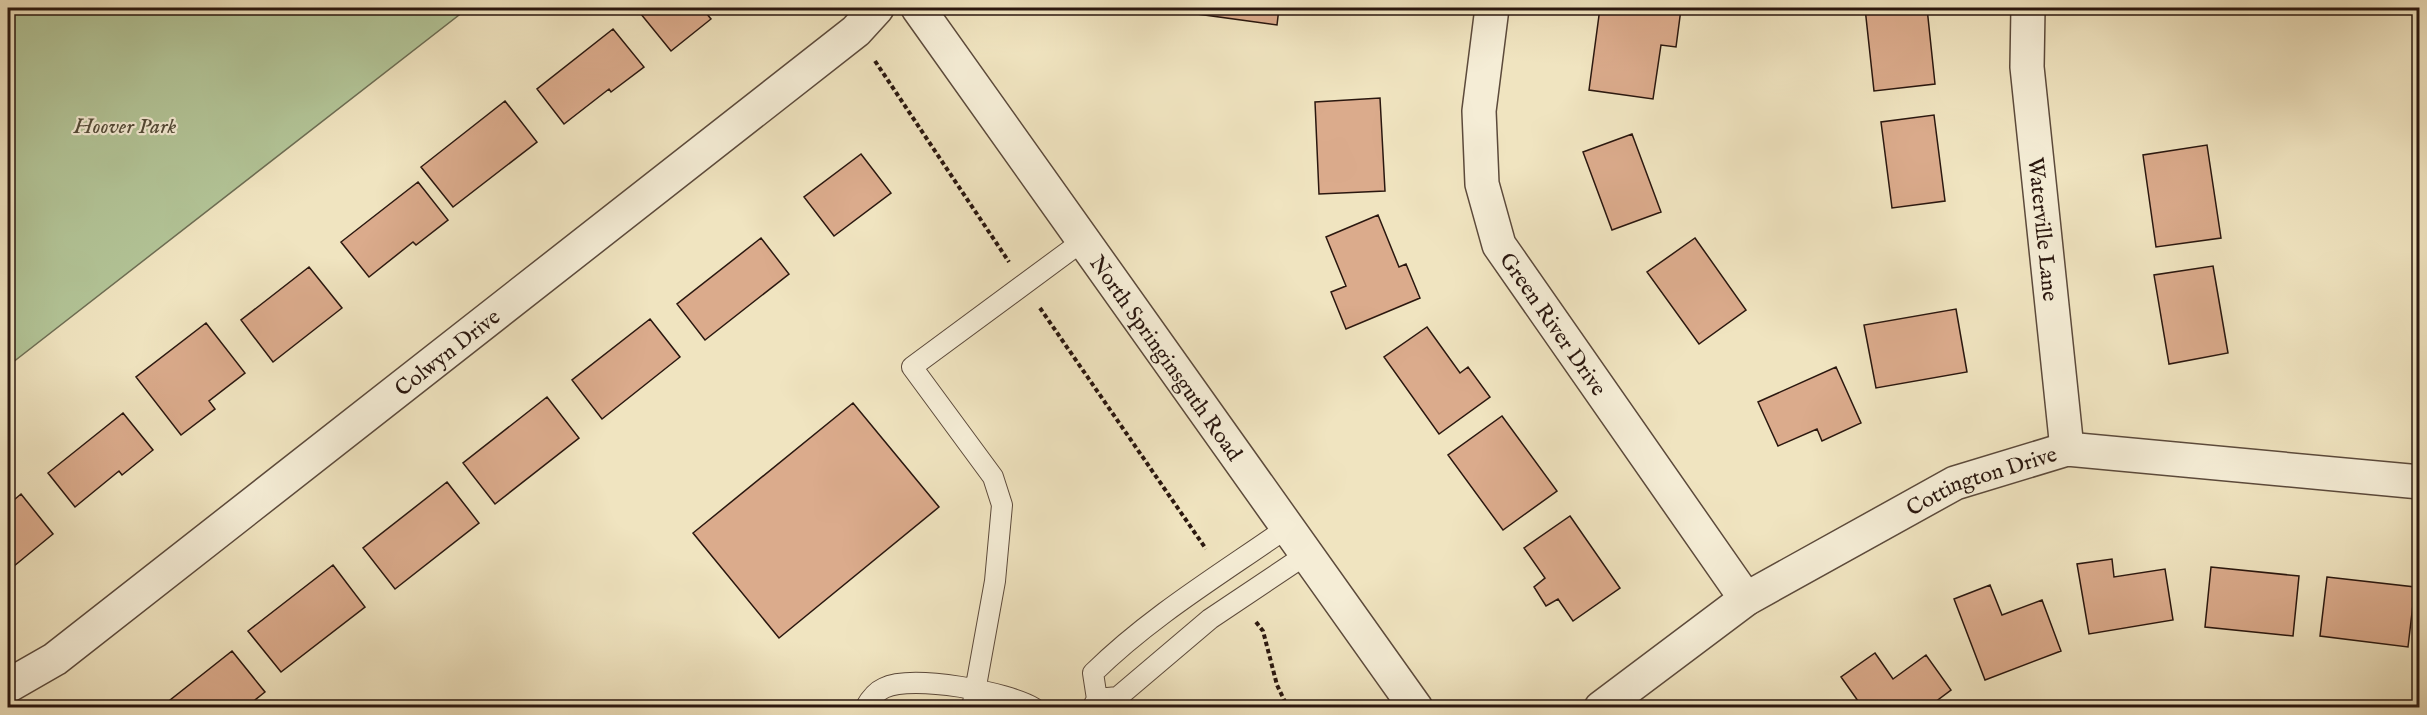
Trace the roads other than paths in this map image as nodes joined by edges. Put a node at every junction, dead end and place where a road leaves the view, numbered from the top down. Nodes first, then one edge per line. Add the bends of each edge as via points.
1 (918, 8) edge
2 (1492, 8) edge
3 (2028, 8) edge
4 (867, 19) edge
5 (1084, 240) junction
6 (2067, 449) junction
7 (2420, 482) edge
8 (1288, 527) junction
9 (1307, 554) junction
10 (1746, 600) junction
11 (8, 686) edge
12 (974, 699) edge
13 (1094, 703) edge
14 (865, 708) edge
15 (1034, 708) edge
16 (1416, 708) edge
17 (1601, 708) edge

1 - 5 street, North Springinsguth Road
2 - 10 street, Green River Drive via 1479,111 1482,184 1499,245
3 - 6 street, Waterville Lane via 2027,67
4 - 11 street, Colwyn Drive via 55,659
5 - 8 street, North Springinsguth Road
5 - 12 lane via 912,367 993,477 1002,505 995,581
6 - 7 street, Cottington Drive
6 - 10 street, Cottington Drive via 1955,483
8 - 9 street, North Springinsguth Road
8 - 13 lane via 1120,646 1093,673
9 - 13 lane via 1210,619 1118,697
9 - 16 street, North Springinsguth Road
10 - 17 street, Cottington Drive
12 - 14 lane via 937,684 908,682 885,687 872,696
12 - 15 lane via 1025,702

